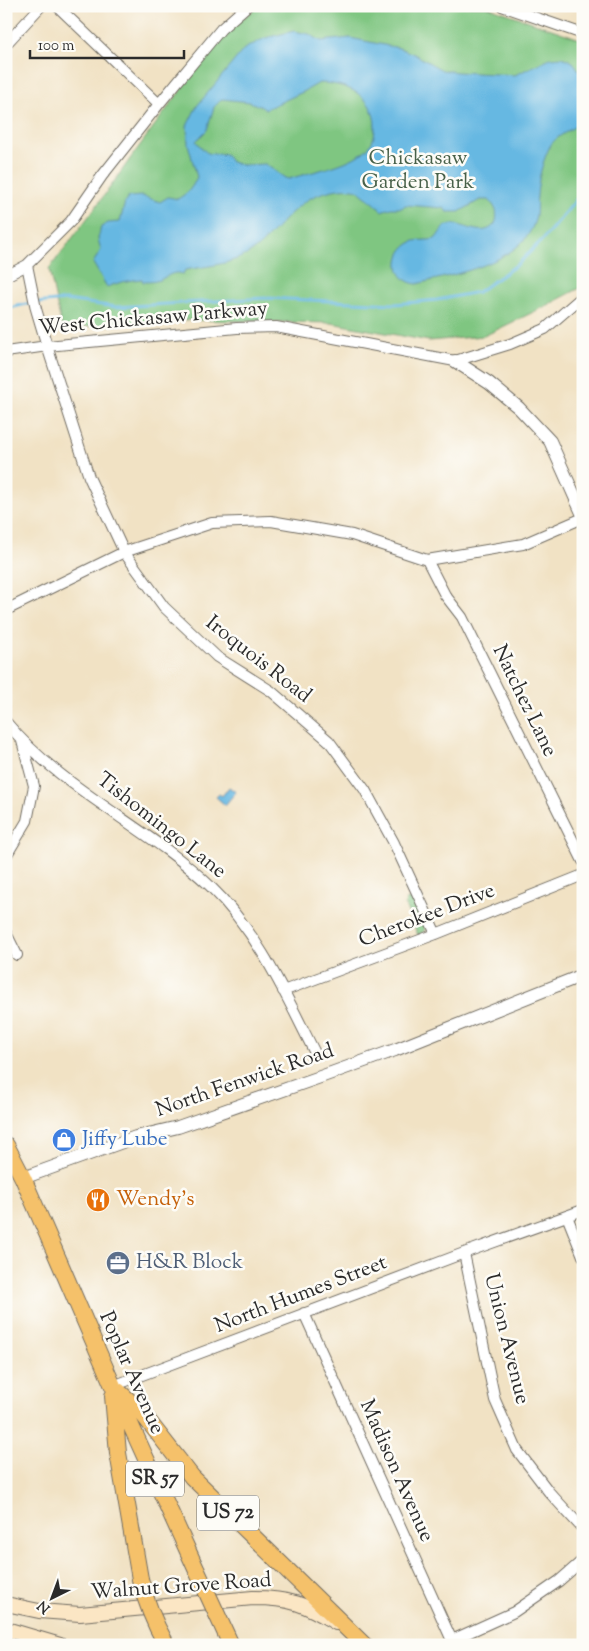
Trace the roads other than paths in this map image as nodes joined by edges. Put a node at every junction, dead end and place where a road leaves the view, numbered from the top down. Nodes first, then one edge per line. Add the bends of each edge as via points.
1 (41, 6) edge
2 (57, 6) edge
3 (247, 6) edge
4 (502, 6) edge
5 (583, 34) edge
6 (6, 44) edge
7 (159, 104) junction
8 (27, 265) junction
9 (6, 276) edge
10 (583, 296) edge
11 (47, 346) junction
12 (6, 352) edge
13 (455, 361) junction
14 (583, 517) edge
15 (124, 552) junction
16 (427, 560) junction
17 (6, 610) edge
18 (6, 722) edge
19 (22, 741) junction
20 (6, 856) edge
21 (583, 861) edge
22 (583, 875) edge
23 (6, 933) edge
24 (436, 934) junction
25 (18, 955) dead end
26 (583, 975) edge
27 (283, 992) junction
28 (316, 1055) dead end
29 (6, 1145) edge
30 (23, 1178) junction
31 (583, 1210) edge
32 (567, 1216) junction
33 (464, 1253) junction
34 (583, 1256) edge
35 (304, 1313) junction
36 (113, 1386) junction
37 (583, 1528) edge
38 (583, 1560) edge
39 (6, 1604) edge
40 (6, 1629) edge
41 (351, 1633) junction
42 (453, 1642) edge
43 (166, 1643) edge
44 (60, 1645) edge
45 (231, 1645) edge
46 (364, 1645) edge

1 - 6 street
2 - 7 street
3 - 7 street via 221,28
4 - 5 street
7 - 8 street via 71,221
8 - 9 street
8 - 11 street, Iroquois Road
10 - 13 street, West Chickasaw Parkway via 545,329
11 - 12 street, West Chickasaw Parkway
11 - 13 street, West Chickasaw Parkway via 276,327
11 - 15 street, Iroquois Road via 89,476
13 - 14 street via 519,408 550,441
14 - 16 street via 523,544
15 - 16 street via 212,523 271,521 352,535
15 - 17 street
15 - 24 street, Iroquois Road via 164,607 217,657 271,691 329,740 365,790 394,843
16 - 21 street, Natchez Lane via 445,595 462,616
18 - 19 street, Tishomingo Lane
19 - 20 street via 34,786 27,821
19 - 27 street, Tishomingo Lane via 210,886 252,935
22 - 24 street, Cherokee Drive
23 - 25 street
24 - 27 street, Cherokee Drive
26 - 30 street, North Fenwick Road via 395,1050
27 - 28 street, Tishomingo Lane
29 - 30 main road, Poplar Avenue / US 72
30 - 36 main road, Poplar Avenue / US 72
31 - 32 street, North Humes Street
32 - 33 street, North Humes Street
32 - 34 street
33 - 35 street, North Humes Street
33 - 37 street, Union Avenue via 495,1400 517,1450 549,1492
35 - 36 street, North Humes Street
35 - 42 street, Madison Avenue
36 - 41 main road, US 72 via 142,1413 192,1478
36 - 43 main road, US 72, bridge via 118,1453 140,1579 154,1624
36 - 45 main road, Poplar Avenue / SR 57, bridge
38 - 42 street via 514,1612
39 - 41 main road, Walnut Grove Road via 38,1611 80,1614 272,1598 311,1608
40 - 44 main road
41 - 46 main road, US 72

